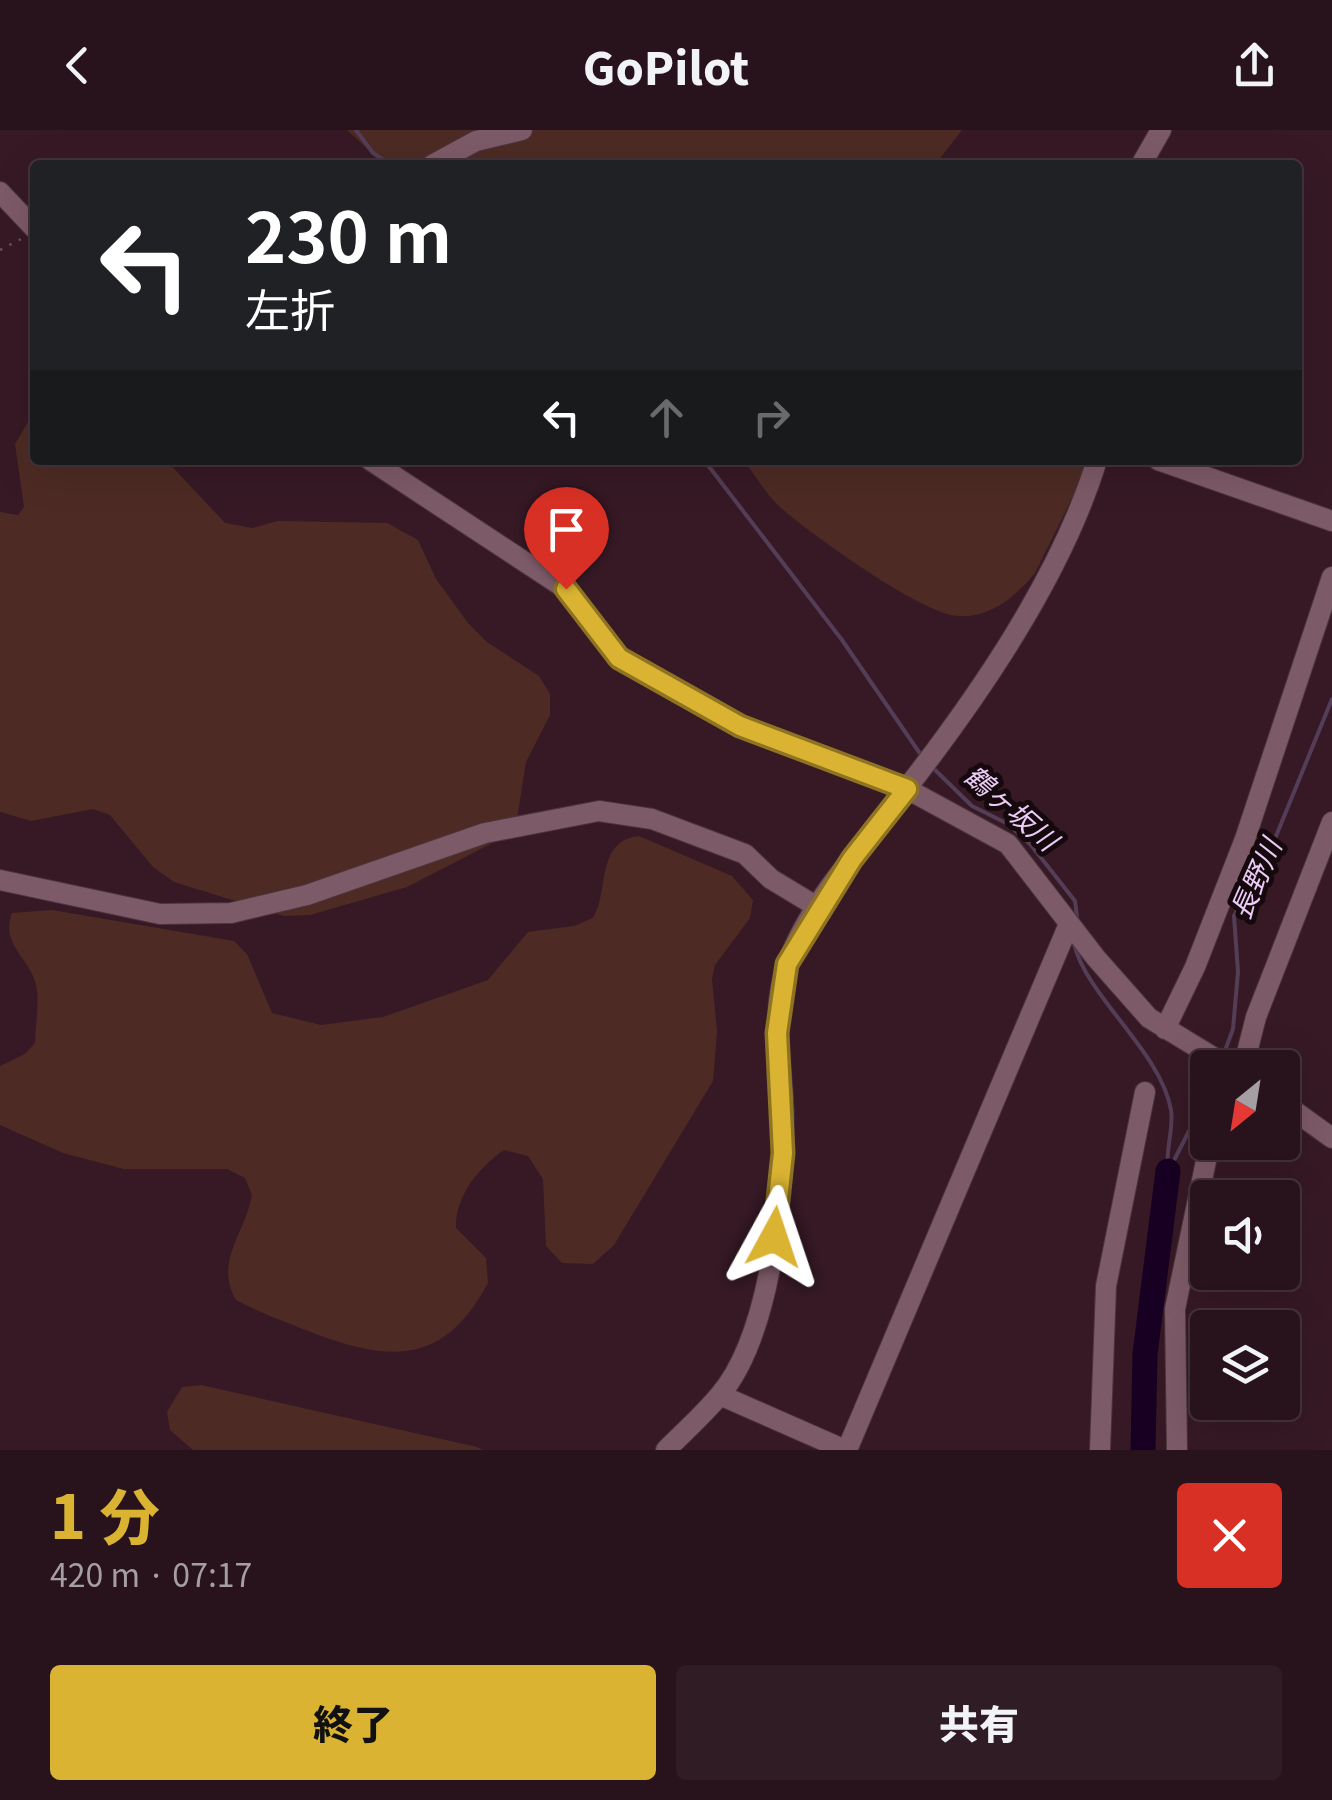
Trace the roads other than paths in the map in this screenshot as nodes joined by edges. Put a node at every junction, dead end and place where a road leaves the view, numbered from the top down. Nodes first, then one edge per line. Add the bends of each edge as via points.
1 (522, 130) edge
2 (1161, 130) edge
3 (441, 160) edge
4 (1144, 160) edge
5 (0, 192) edge
6 (29, 233) edge
7 (378, 465) edge
8 (1095, 465) edge
9 (1172, 465) edge
10 (1332, 521) edge
11 (1332, 577) edge
12 (907, 789) junction
13 (1332, 822) edge
14 (0, 880) edge
15 (819, 908) junction
16 (1069, 924) junction
17 (1164, 1030) junction
18 (1199, 1050) edge
19 (1248, 1050) edge
20 (1145, 1092) dead end
21 (1300, 1115) edge
22 (1332, 1138) edge
23 (1206, 1160) edge
24 (720, 1395) junction
25 (666, 1450) edge
26 (846, 1450) edge
27 (1100, 1450) edge
28 (1177, 1450) edge

1 - 3 street via 476,141
2 - 4 street
5 - 6 street
7 - 12 street via 566,589 619,658 740,726
8 - 12 street via 1017,628
9 - 10 street
11 - 17 street via 1245,839
12 - 15 street
12 - 16 street via 1008,844
13 - 19 street
14 - 15 street via 160,914 231,913 307,895 485,834 599,811 652,819 745,854
15 - 24 street via 787,964 778,1007 783,1153 764,1298 756,1328
16 - 17 street
16 - 26 street
17 - 18 street
20 - 27 street via 1106,1286
21 - 22 street
23 - 28 street via 1175,1309
24 - 25 street
24 - 26 street

